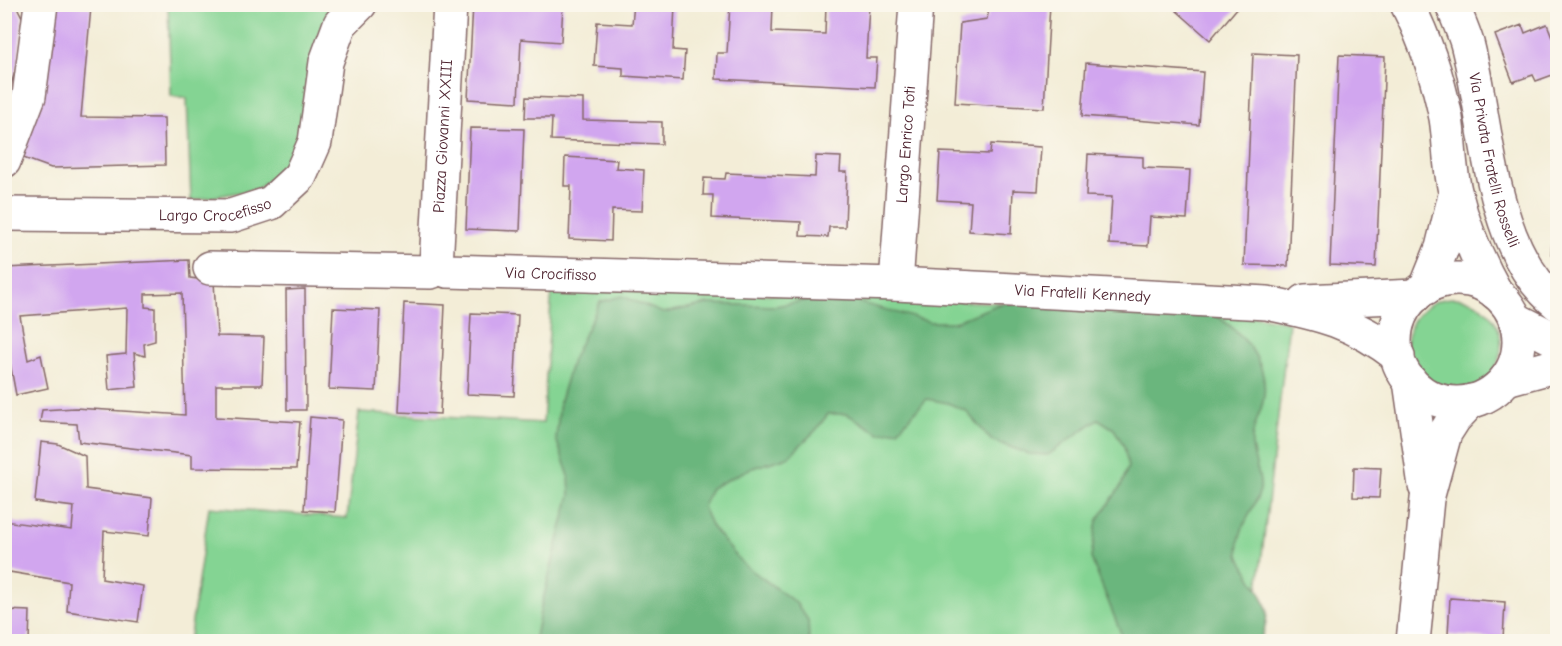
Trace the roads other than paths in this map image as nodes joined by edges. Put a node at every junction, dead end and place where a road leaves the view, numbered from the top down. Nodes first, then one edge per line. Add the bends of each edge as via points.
1 (41, 4) edge
2 (360, 4) edge
3 (450, 4) edge
4 (916, 4) edge
5 (1407, 4) edge
6 (1452, 4) edge
7 (4, 161) edge
8 (1455, 193) junction
9 (4, 214) edge
10 (436, 266) junction
11 (210, 268) dead end
12 (896, 284) junction
13 (1421, 292) junction
14 (1496, 293) junction
15 (1267, 303) junction
16 (1557, 304) edge
17 (1515, 319) junction
18 (1557, 341) edge
19 (1557, 365) edge
20 (1404, 369) junction
21 (1506, 380) junction
22 (1472, 401) junction
23 (1427, 499) junction
24 (1413, 642) edge

1 - 7 street via 29,96
2 - 9 street, Largo Crocefisso via 340,24 326,62 315,142 300,176 271,203 231,216
3 - 10 street, Piazza Giovanni XXIII
4 - 12 street, Largo Enrico Toti
5 - 8 street via 1438,82
6 - 16 street, Via Privata Fratelli Rosselli via 1466,42 1504,224 1523,266
8 - 13 street via 1445,238
8 - 14 street
10 - 11 street, Via Crocifisso via 431,272
10 - 12 street, Via Crocifisso via 447,272
12 - 15 street, Via Fratelli Kennedy
13 - 14 street via 1443,282 1461,280 1478,283
13 - 15 street, Via Fratelli Kennedy
13 - 20 street via 1399,323 1396,339
14 - 17 street
15 - 20 street, Via Fratelli Kennedy via 1324,314 1362,332
17 - 18 street
17 - 21 street via 1519,350
19 - 21 street
20 - 22 street via 1423,393 1456,403
20 - 23 street
21 - 22 street via 1491,393
22 - 23 street via 1445,433
23 - 24 street

